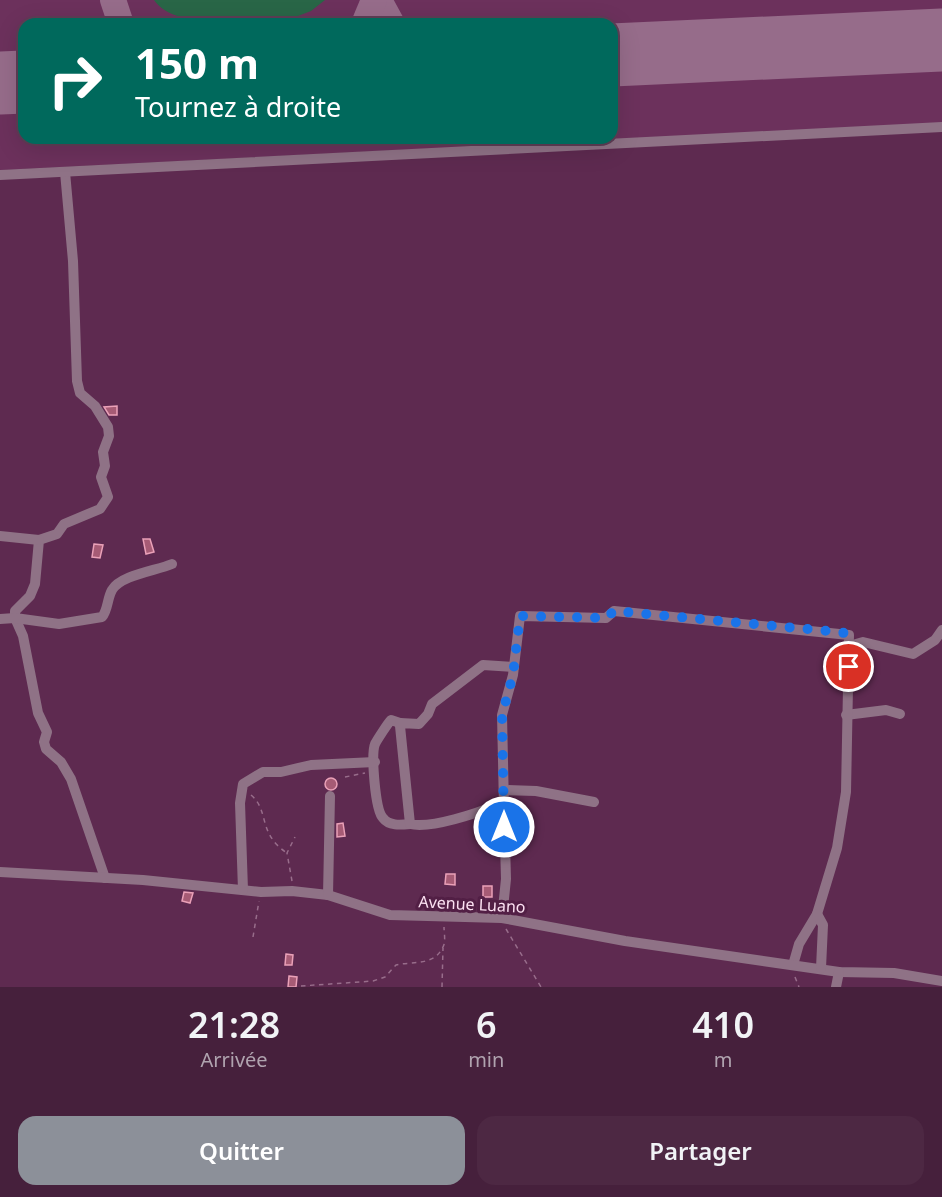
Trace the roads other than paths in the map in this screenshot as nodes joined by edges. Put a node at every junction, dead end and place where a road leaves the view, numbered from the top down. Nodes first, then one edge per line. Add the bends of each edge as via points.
1 (942, 127) edge
2 (611, 144) edge
3 (618, 144) edge
4 (65, 172) junction
5 (0, 175) edge
6 (0, 536) edge
7 (39, 540) junction
8 (172, 564) dead end
9 (15, 618) junction
10 (0, 619) edge
11 (942, 630) edge
12 (850, 653) junction
13 (514, 668) junction
14 (900, 714) dead end
15 (846, 715) junction
16 (400, 723) junction
17 (374, 767) junction
18 (504, 790) junction
19 (330, 796) dead end
20 (594, 802) dead end
21 (504, 807) junction
22 (410, 825) junction
23 (0, 872) edge
24 (105, 878) junction
25 (243, 890) junction
26 (328, 896) junction
27 (817, 914) junction
28 (502, 918) junction
29 (793, 964) junction
30 (822, 968) junction
31 (839, 972) junction
32 (942, 981) edge
33 (836, 987) edge

1 - 3 street
2 - 4 street
4 - 5 street
4 - 7 street via 72,238 76,381 80,393 95,406 108,427 101,480 108,497 100,510 64,524 57,534
6 - 7 street
7 - 9 street via 35,584 15,612
8 - 9 street via 129,577 117,585 102,617 59,624
9 - 10 street
9 - 24 street via 47,732 46,749 61,762 71,780
11 - 12 street via 935,640 913,654 863,642
12 - 13 street via 849,634 839,632 614,611 606,618 520,616
12 - 15 street
13 - 16 street via 483,665 432,704 420,724
13 - 18 street via 502,715
14 - 15 street via 886,710
15 - 27 street via 844,806 833,865
16 - 17 street via 392,719 386,725 375,745
16 - 22 street
17 - 22 street via 376,801 382,818
17 - 25 street via 311,765 263,772 243,784
18 - 20 street via 536,790
18 - 21 street
19 - 26 street
21 - 22 street via 499,804 455,818
21 - 28 street
23 - 24 street, Avenue Luano
24 - 25 street, Avenue Luano
25 - 26 street, Avenue Luano
26 - 28 street, Avenue Luano via 390,915
27 - 29 street via 799,944
27 - 30 street via 823,925
28 - 29 street, Avenue Luano
29 - 30 street, Avenue Luano
30 - 31 street, Avenue Luano
31 - 32 street, Avenue Luano via 902,973
31 - 33 street

